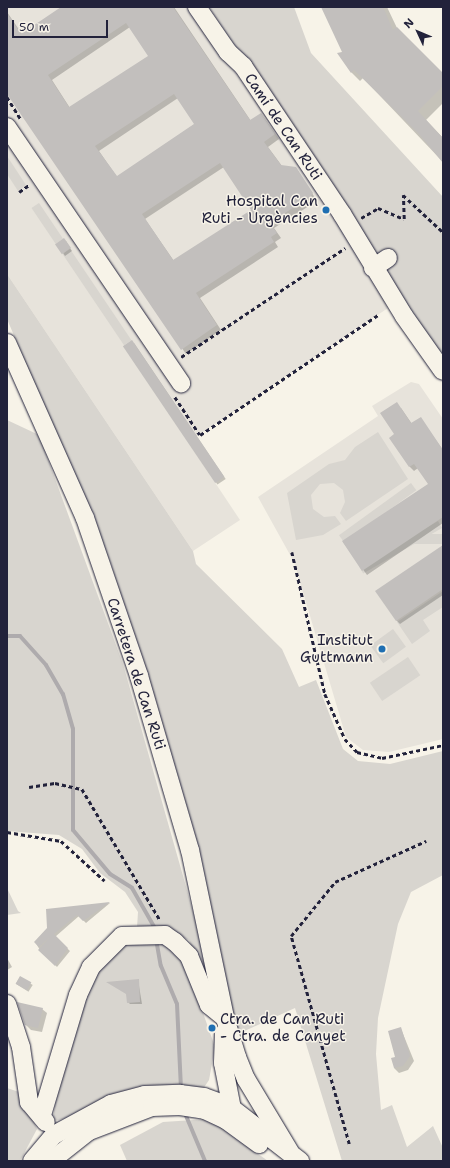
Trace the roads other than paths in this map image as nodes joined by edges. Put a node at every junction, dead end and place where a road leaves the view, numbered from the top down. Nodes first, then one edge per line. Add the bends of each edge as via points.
1 (197, 7) edge
2 (16, 125) edge
3 (388, 258) dead end
4 (373, 268) junction
5 (7, 343) edge
6 (443, 371) edge
7 (176, 387) road end
8 (7, 1004) edge
9 (225, 1018) junction
10 (223, 1063) junction
11 (243, 1072) junction
12 (148, 1101) junction
13 (204, 1104) junction
14 (230, 1106) junction
15 (42, 1115) junction
16 (54, 1135) junction
17 (289, 1159) edge
18 (32, 1161) edge
19 (48, 1161) edge

1 - 4 street, Camí de Can Ruti via 260,93 342,214
2 - 7 street
3 - 4 street
4 - 6 street, Camí de Can Ruti
5 - 9 street, Carretera de Can Ruti via 85,518 139,676 190,850
8 - 15 street via 21,1046 29,1102
9 - 10 street, Carretera de Can Ruti
9 - 11 street, Carretera de Can Ruti
9 - 15 street via 210,1005 189,956 170,939 146,934 122,936 91,967 78,994
10 - 13 street
10 - 14 street
11 - 14 street via 244,1095 240,1104
11 - 17 street
12 - 13 street
12 - 16 street via 111,1104
12 - 19 street via 72,1142
13 - 14 street
13 - 17 street
14 - 17 street
15 - 16 street
16 - 18 street
16 - 19 street

